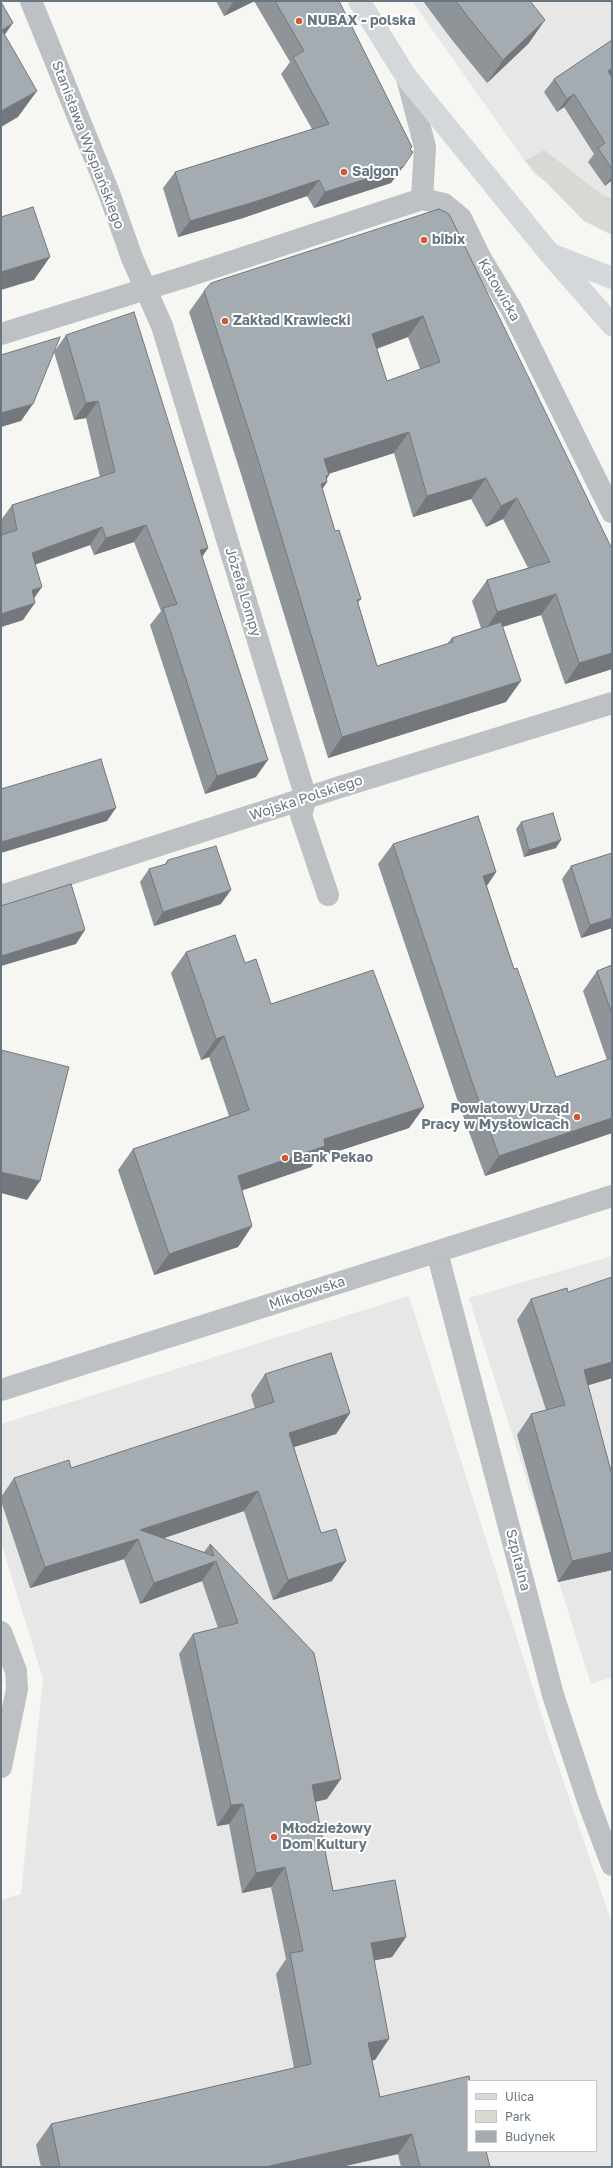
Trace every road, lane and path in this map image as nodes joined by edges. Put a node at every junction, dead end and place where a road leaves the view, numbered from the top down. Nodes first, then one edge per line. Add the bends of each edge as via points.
1 (31, 1) edge
2 (359, 1) edge
3 (407, 78) junction
4 (422, 199) junction
5 (550, 254) junction
6 (612, 278) edge
7 (146, 289) junction
8 (612, 325) edge
9 (1, 334) edge
10 (612, 512) edge
11 (612, 703) edge
12 (306, 798) junction
13 (328, 895) dead end
14 (1, 896) edge
15 (612, 1196) edge
16 (437, 1252) junction
17 (1, 1390) edge
18 (1, 1632) edge
19 (1, 1767) edge
20 (612, 1864) edge

1 - 7 street, Stanisława Wyspiańskiego
2 - 3 main road
3 - 4 street via 425,147
3 - 5 main road
4 - 7 street
4 - 10 street, Katowicka via 444,204 461,218 481,259 512,310
5 - 6 main road
5 - 8 main road
7 - 9 street
7 - 12 street, Józefa Lompy via 162,326
11 - 12 street, Wojska Polskiego
12 - 13 street, Józefa Lompy via 301,815
12 - 14 street, Wojska Polskiego
15 - 16 street, Mikołowska
16 - 17 street, Mikołowska
16 - 20 street, Szpitalna via 551,1687 584,1790
18 - 19 street via 16,1671 17,1689

